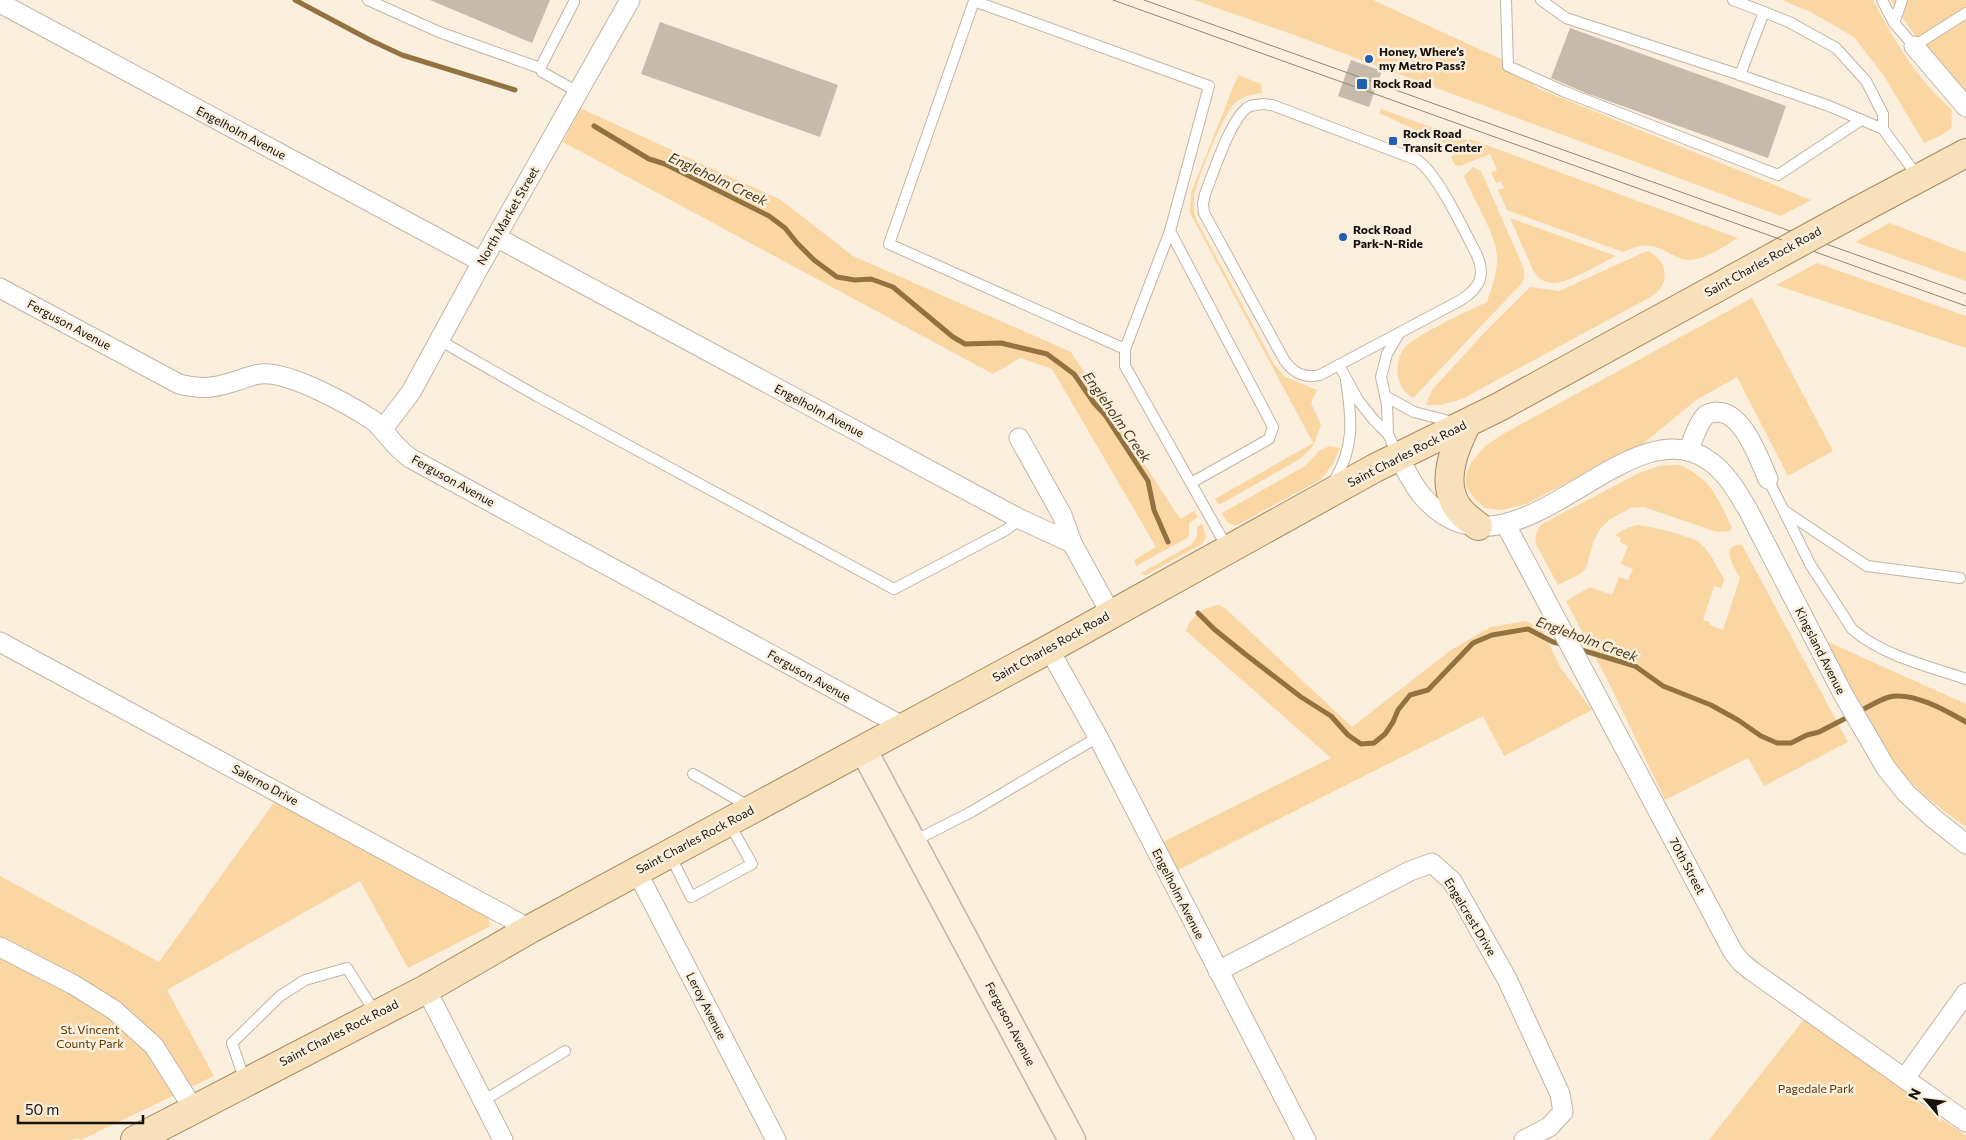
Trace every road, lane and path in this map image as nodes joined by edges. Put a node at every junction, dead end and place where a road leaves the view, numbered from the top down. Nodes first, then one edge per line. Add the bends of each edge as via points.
1 (368, 0) edge
2 (630, 0) edge
3 (1506, 0) edge
4 (1541, 0) edge
5 (1733, 0) edge
6 (1882, 0) edge
7 (1902, 0) edge
8 (574, 2) dead end
9 (0, 3) edge
10 (1764, 12) junction
11 (1966, 13) edge
12 (1894, 23) junction
13 (1914, 46) junction
14 (540, 68) junction
15 (1740, 75) junction
16 (578, 92) junction
17 (1966, 106) edge
18 (1861, 120) junction
19 (1883, 129) junction
20 (1966, 153) edge
21 (1919, 178) junction
22 (1170, 231) junction
23 (496, 237) junction
24 (482, 262) junction
25 (0, 288) edge
26 (1399, 333) junction
27 (439, 340) junction
28 (1124, 349) junction
29 (1338, 365) junction
30 (1346, 380) junction
31 (1385, 396) junction
32 (1467, 423) junction
33 (383, 429) junction
34 (1019, 438) dead end
35 (1393, 445) junction
36 (1688, 451) junction
37 (1768, 479) joint
38 (1192, 483) junction
39 (1320, 499) junction
40 (1785, 512) junction
41 (1020, 519) junction
42 (1506, 525) junction
43 (1478, 526) junction
44 (1072, 543) junction
45 (1228, 549) junction
46 (1960, 578) dead end
47 (1111, 614) junction
48 (0, 642) edge
49 (1049, 649) junction
50 (1966, 679) edge
51 (904, 727) junction
52 (1098, 738) junction
53 (863, 749) junction
54 (692, 774) dead end
55 (754, 809) junction
56 (728, 823) junction
57 (913, 842) junction
58 (1966, 844) edge
59 (670, 854) junction
60 (637, 872) junction
61 (530, 929) junction
62 (0, 948) edge
63 (1218, 971) junction
64 (426, 988) junction
65 (1966, 993) edge
66 (376, 1014) junction
67 (565, 1051) dead end
68 (1905, 1078) junction
69 (244, 1081) junction
70 (483, 1101) junction
71 (193, 1108) junction
72 (1966, 1122) edge
73 (135, 1140) edge
74 (503, 1140) edge
75 (776, 1140) edge
76 (1072, 1140) edge
77 (1306, 1140) edge
78 (1524, 1140) edge

1 - 14 lane via 439,32
2 - 16 street, North Market Street
3 - 18 lane via 1508,66 1563,91 1778,175
4 - 15 lane via 1566,18
5 - 10 lane
6 - 12 lane
7 - 12 lane
8 - 14 lane
9 - 24 street, Engelholm Avenue
10 - 15 lane
10 - 19 lane via 1836,48 1866,81 1883,114
11 - 13 lane
12 - 13 lane
13 - 17 street
14 - 16 lane
15 - 18 lane
16 - 23 street, North Market Street
18 - 19 lane
19 - 21 lane
20 - 21 main road, Saint Charles Rock Road
21 - 32 main road, Saint Charles Rock Road, bridge
22 - 28 lane
22 - 28 lane via 1209,86 974,1 889,244
22 - 38 lane via 1273,427 1269,439
23 - 24 street, North Market Street
23 - 41 street, Engelholm Avenue
24 - 27 street, North Market Street
25 - 33 street, Ferguson Avenue via 179,384 205,389 259,374 283,375 363,414
26 - 29 lane
26 - 29 lane via 1470,294 1481,278 1482,266 1476,253 1430,171 1417,160 1272,105 1249,107 1233,125 1205,194 1204,213 1286,364 1311,377
26 - 31 lane via 1382,367
27 - 33 street, North Market Street via 410,392
27 - 41 lane via 894,588 1006,530
28 - 38 lane via 1125,366
29 - 30 lane
30 - 35 lane via 1365,411
30 - 39 lane via 1350,444 1339,473
31 - 32 lane via 1420,414
31 - 35 lane
32 - 35 main road, Saint Charles Rock Road
32 - 43 main road via 1453,454 1451,494 1456,506
33 - 51 street, Ferguson Avenue via 410,458
34 - 44 street via 1062,515
35 - 39 main road, Saint Charles Rock Road
35 - 43 street, Kingsland Avenue via 1415,487 1429,503 1445,516
36 - 37 street via 1704,417 1722,412 1745,431
36 - 42 street, Kingsland Avenue via 1664,449 1642,454
36 - 58 street, Kingsland Avenue via 1707,459 1735,487 1842,694 1886,768 1906,793
37 - 40 lane
38 - 45 lane
39 - 45 main road, Saint Charles Rock Road
40 - 46 lane via 1867,566
40 - 50 lane via 1810,564 1858,635 1898,656
41 - 44 street, Engelholm Avenue
42 - 43 street, Kingsland Avenue
42 - 68 street, 70th Street via 1724,938 1741,962
44 - 47 street
45 - 47 main road, Saint Charles Rock Road
47 - 49 main road, Saint Charles Rock Road
48 - 61 street, Salerno Drive
49 - 51 main road, Saint Charles Rock Road
49 - 52 street, Engelholm Avenue
51 - 53 main road, Saint Charles Rock Road
52 - 57 lane via 972,812
52 - 63 street, Engelholm Avenue
53 - 55 main road, Saint Charles Rock Road
53 - 57 street, Ferguson Avenue
54 - 55 lane
55 - 56 main road, Saint Charles Rock Road
56 - 59 main road, Saint Charles Rock Road
56 - 59 lane via 752,864 691,897
57 - 76 street, Ferguson Avenue
59 - 60 main road, Saint Charles Rock Road
60 - 61 main road, Saint Charles Rock Road
60 - 75 street, Leroy Avenue
61 - 64 main road, Saint Charles Rock Road
62 - 71 street via 74,985 114,1010 154,1046
63 - 77 street, Engelholm Avenue
63 - 78 street, Engelcrest Drive via 1410,871 1432,863 1452,881 1507,979 1560,1094 1563,1112 1549,1127
64 - 66 main road, Saint Charles Rock Road
64 - 70 street
65 - 68 street
66 - 69 main road, Saint Charles Rock Road
66 - 69 lane via 347,968 305,980 280,996 232,1043
67 - 70 lane
68 - 72 street, 70th Street
69 - 71 main road, Saint Charles Rock Road
70 - 74 street
71 - 73 main road, Saint Charles Rock Road

